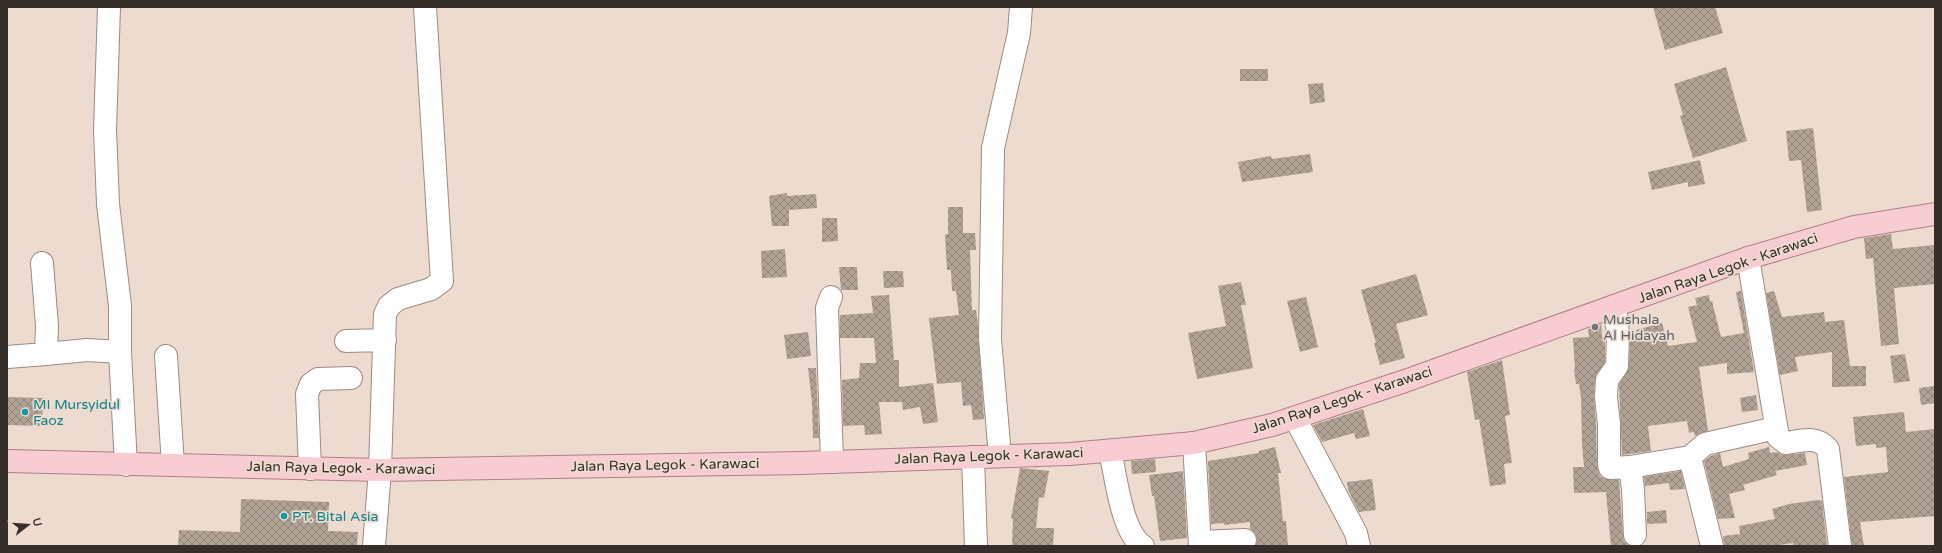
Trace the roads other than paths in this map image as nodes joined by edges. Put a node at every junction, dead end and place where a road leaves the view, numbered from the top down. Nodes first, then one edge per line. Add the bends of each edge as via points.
1 (109, 7) edge
2 (425, 7) edge
3 (1020, 7) edge
4 (1935, 214) edge
5 (1748, 258) junction
6 (42, 263) dead end
7 (831, 297) dead end
8 (1615, 306) junction
9 (385, 340) junction
10 (346, 341) dead end
11 (120, 352) junction
12 (46, 354) junction
13 (166, 356) dead end
14 (7, 357) edge
15 (350, 378) dead end
16 (1295, 418) junction
17 (1776, 428) junction
18 (1194, 443) junction
19 (1110, 451) junction
20 (1000, 456) junction
21 (973, 457) junction
22 (1690, 457) junction
23 (7, 461) edge
24 (832, 462) junction
25 (126, 465) junction
26 (173, 465) junction
27 (1630, 468) junction
28 (310, 469) junction
29 (380, 470) junction
30 (1635, 534) dead end
31 (1245, 540) dead end
32 (1200, 544) edge
33 (374, 546) edge
34 (976, 546) edge
35 (1143, 546) edge
36 (1359, 546) edge
37 (1712, 546) edge
38 (1840, 546) edge

1 - 11 street via 105,130 108,204 120,306
2 - 9 street via 442,281 431,289 398,299 389,306 385,314
3 - 20 street via 1019,33 993,148 990,339
4 - 5 main road, Jalan Raya Legok - Karawaci via 1854,227
5 - 8 main road, Jalan Raya Legok - Karawaci
5 - 17 street
6 - 12 street via 47,326
7 - 24 street via 827,308
8 - 16 main road, Jalan Raya Legok - Karawaci
8 - 27 street via 1618,334 1617,366 1607,380 1606,397 1610,424 1609,464 1610,468
9 - 10 street
9 - 29 street
11 - 12 street via 87,350
11 - 25 street
12 - 14 street
13 - 26 street
15 - 28 street via 318,379 311,384 307,394
16 - 18 main road, Jalan Raya Legok - Karawaci via 1272,426
16 - 36 street via 1356,533
17 - 22 street via 1705,444
17 - 38 street via 1778,437 1786,443 1812,439 1823,442 1828,449
18 - 19 main road, Jalan Raya Legok - Karawaci
18 - 32 street
19 - 20 main road, Jalan Raya Legok - Karawaci
19 - 35 street via 1123,511 1132,536
20 - 21 main road, Jalan Raya Legok - Karawaci
21 - 24 main road, Jalan Raya Legok - Karawaci
21 - 34 street
22 - 27 street
22 - 37 street
23 - 25 main road, Jalan Raya Legok - Karawaci
24 - 29 main road, Jalan Raya Legok - Karawaci
25 - 26 main road, Jalan Raya Legok - Karawaci
26 - 28 main road, Jalan Raya Legok - Karawaci
27 - 30 street
28 - 29 main road, Jalan Raya Legok - Karawaci
29 - 33 street
31 - 32 street

